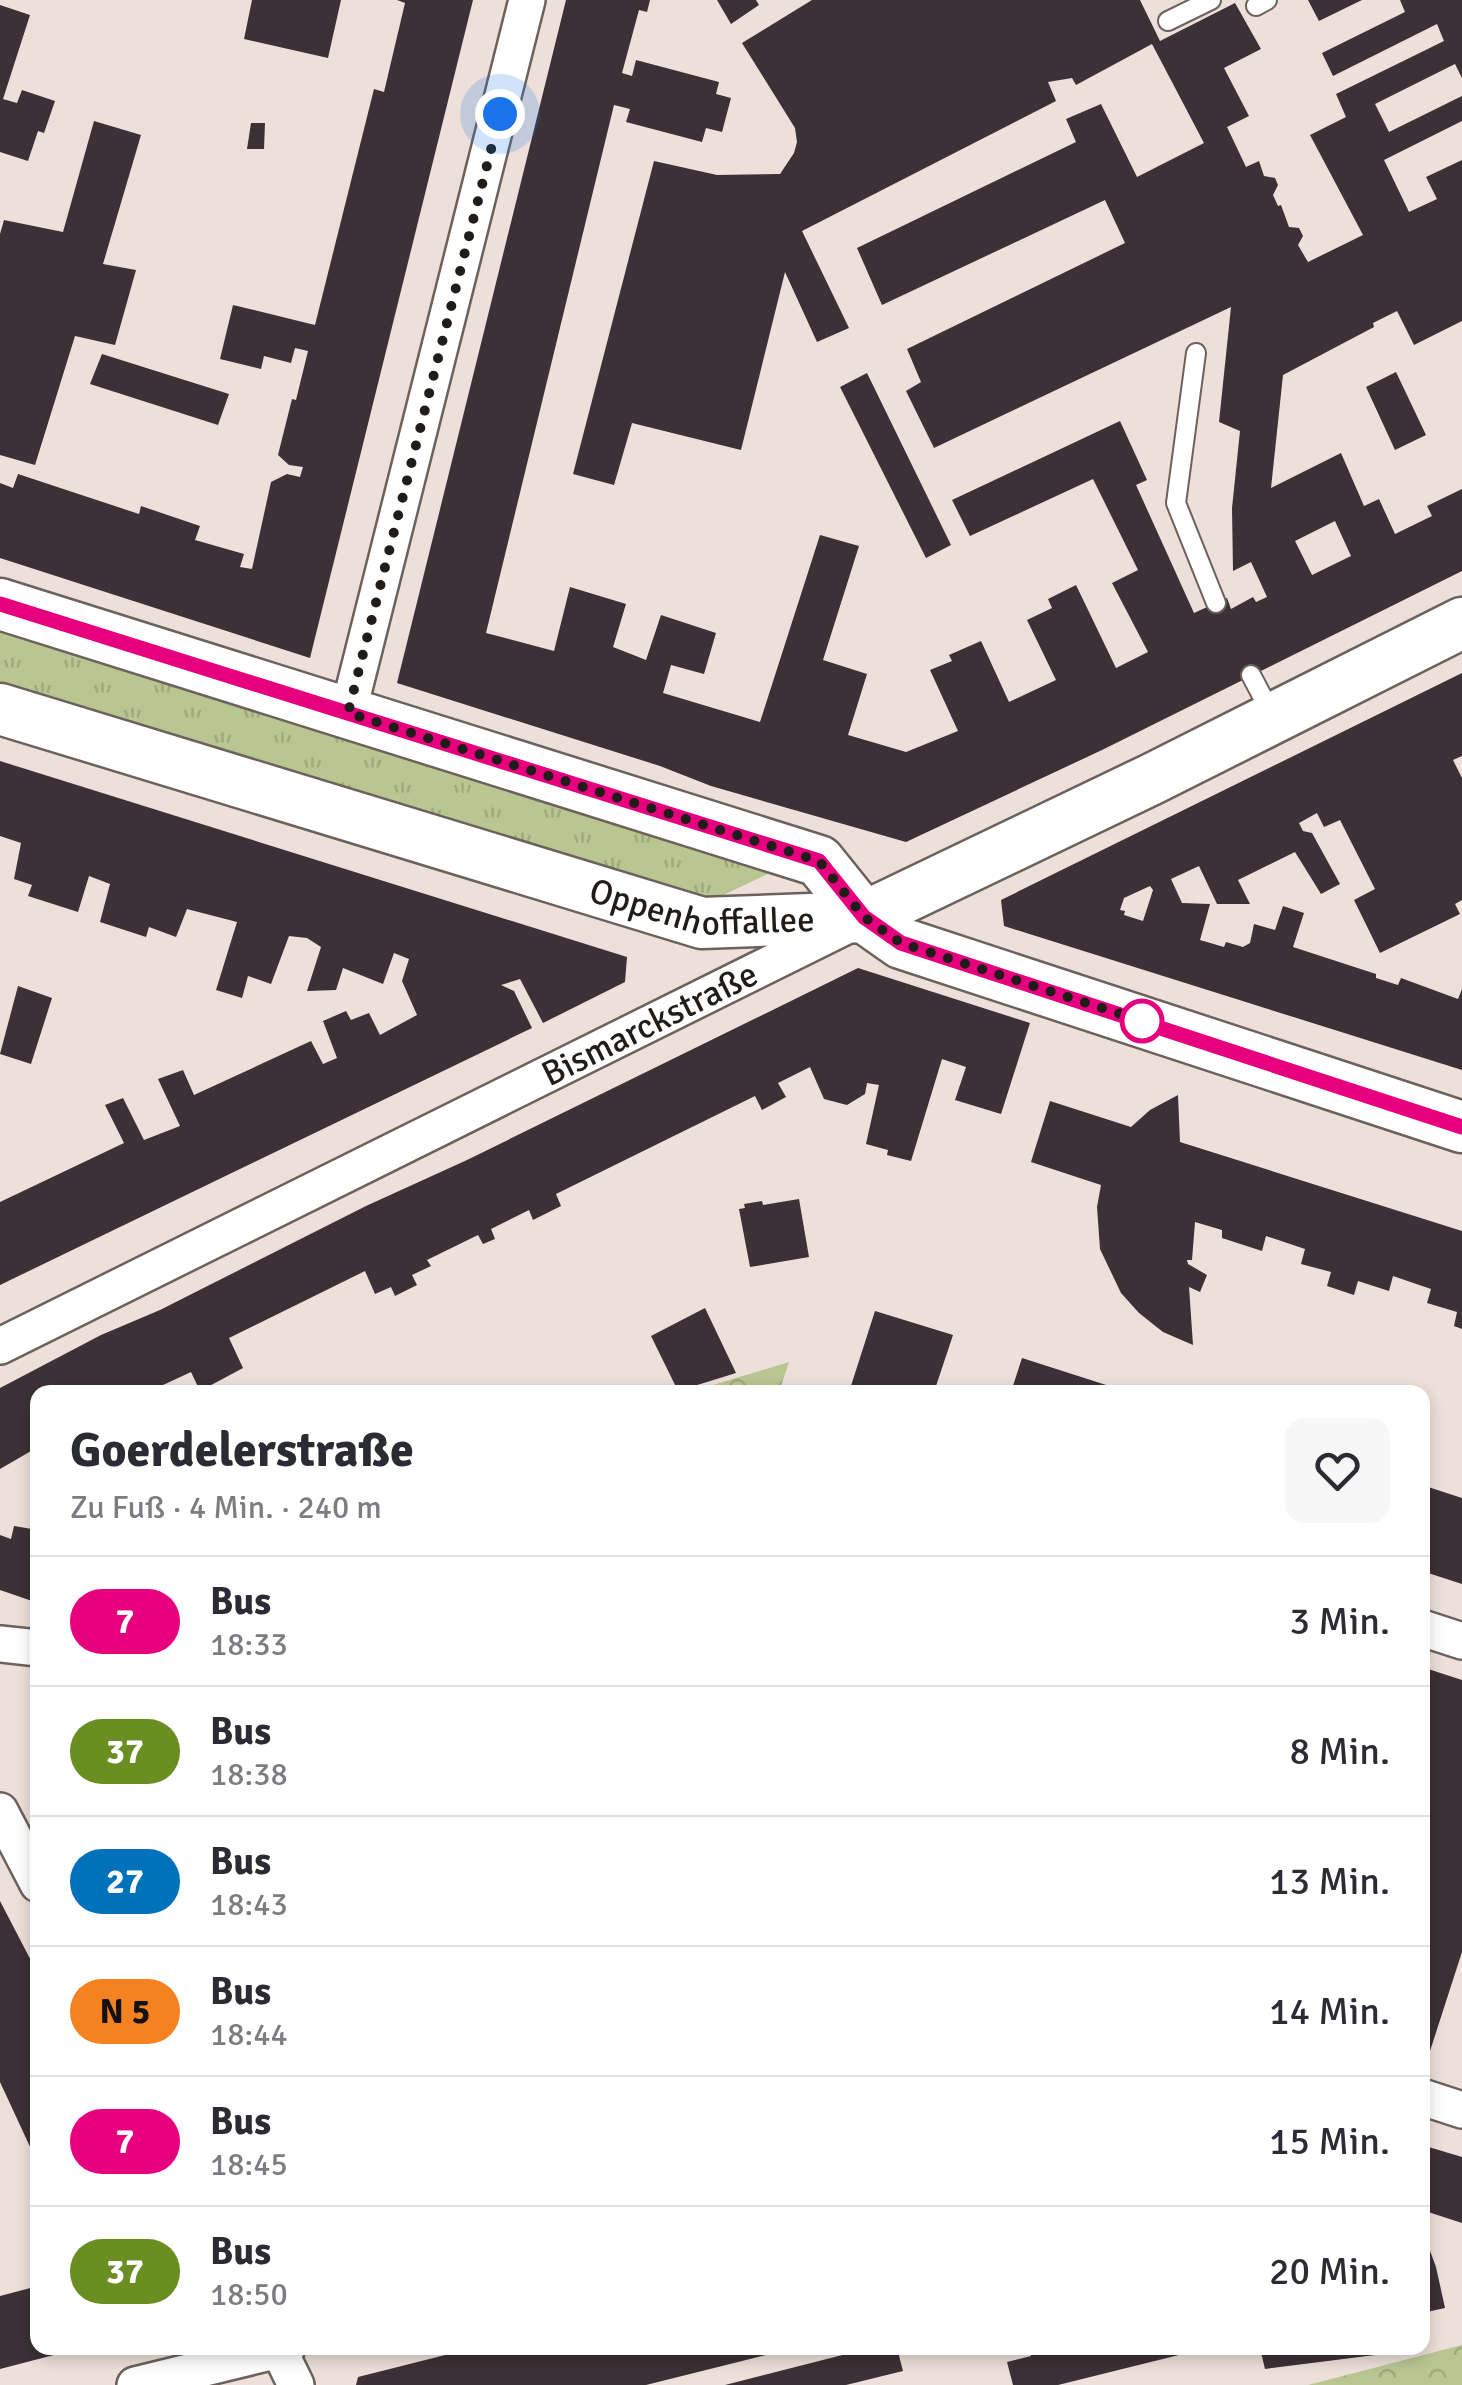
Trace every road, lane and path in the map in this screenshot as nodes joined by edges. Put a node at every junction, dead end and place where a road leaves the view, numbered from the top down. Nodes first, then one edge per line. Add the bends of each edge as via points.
1 (527, 0) edge
2 (1211, 0) edge
3 (1168, 21) dead end
4 (1196, 353) dead end
5 (0, 604) edge
6 (1216, 604) dead end
7 (1462, 623) edge
8 (1251, 674) dead end
9 (0, 709) edge
10 (348, 713) junction
11 (1274, 718) junction
12 (864, 917) junction
13 (1462, 1127) edge
14 (0, 1346) edge
15 (1430, 1631) edge
16 (1462, 1641) edge
17 (0, 1644) edge
18 (30, 1647) edge
19 (0, 1812) edge
20 (30, 1869) edge
21 (1430, 2100) edge
22 (1462, 2110) edge
23 (254, 2355) edge
24 (284, 2355) edge
25 (136, 2385) edge
26 (296, 2385) edge

1 - 10 street
2 - 3 lane
4 - 6 lane via 1176,502
5 - 10 street, Oppenhoffallee
7 - 11 street, Bismarckstraße
8 - 11 lane
9 - 12 street, Oppenhoffallee via 702,924
10 - 12 street, Oppenhoffallee via 819,861
11 - 12 street, Bismarckstraße
12 - 13 street via 901,943
12 - 14 street, Bismarckstraße
15 - 16 street
17 - 18 street
19 - 20 street
21 - 22 street
23 - 25 street
24 - 26 street

